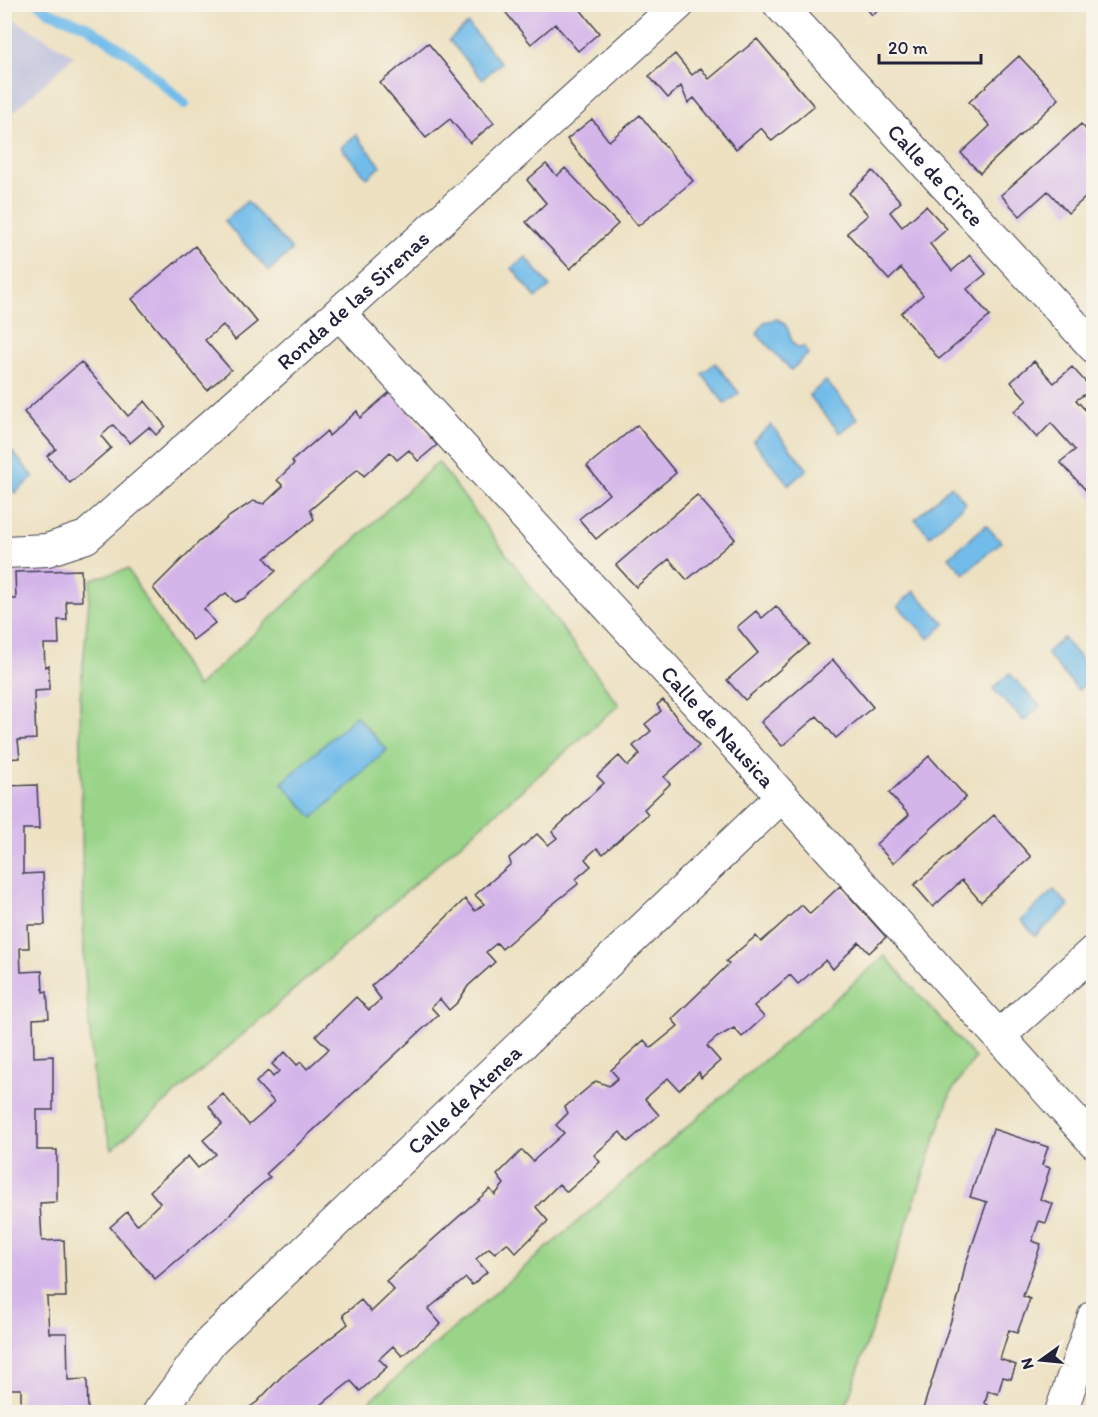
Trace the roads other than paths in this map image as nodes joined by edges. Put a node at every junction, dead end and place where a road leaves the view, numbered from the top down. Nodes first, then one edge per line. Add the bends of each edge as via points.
1 (679, 4) edge
2 (779, 4) edge
3 (339, 313) junction
4 (1094, 347) edge
5 (4, 552) edge
6 (782, 796) junction
7 (1094, 951) edge
8 (999, 1036) junction
9 (1094, 1142) edge
10 (1094, 1316) edge
11 (159, 1413) edge
12 (1061, 1413) edge

1 - 3 street, Ronda de las Sirenas
2 - 4 street, Calle de Circe
3 - 5 street, Ronda de las Sirenas via 86,537 46,550
3 - 6 street, Calle de Nausica
6 - 8 street, Calle de Nausica
6 - 11 street, Calle de Atenea via 211,1341
7 - 8 street
8 - 9 street, Calle de Nausica
10 - 12 street

